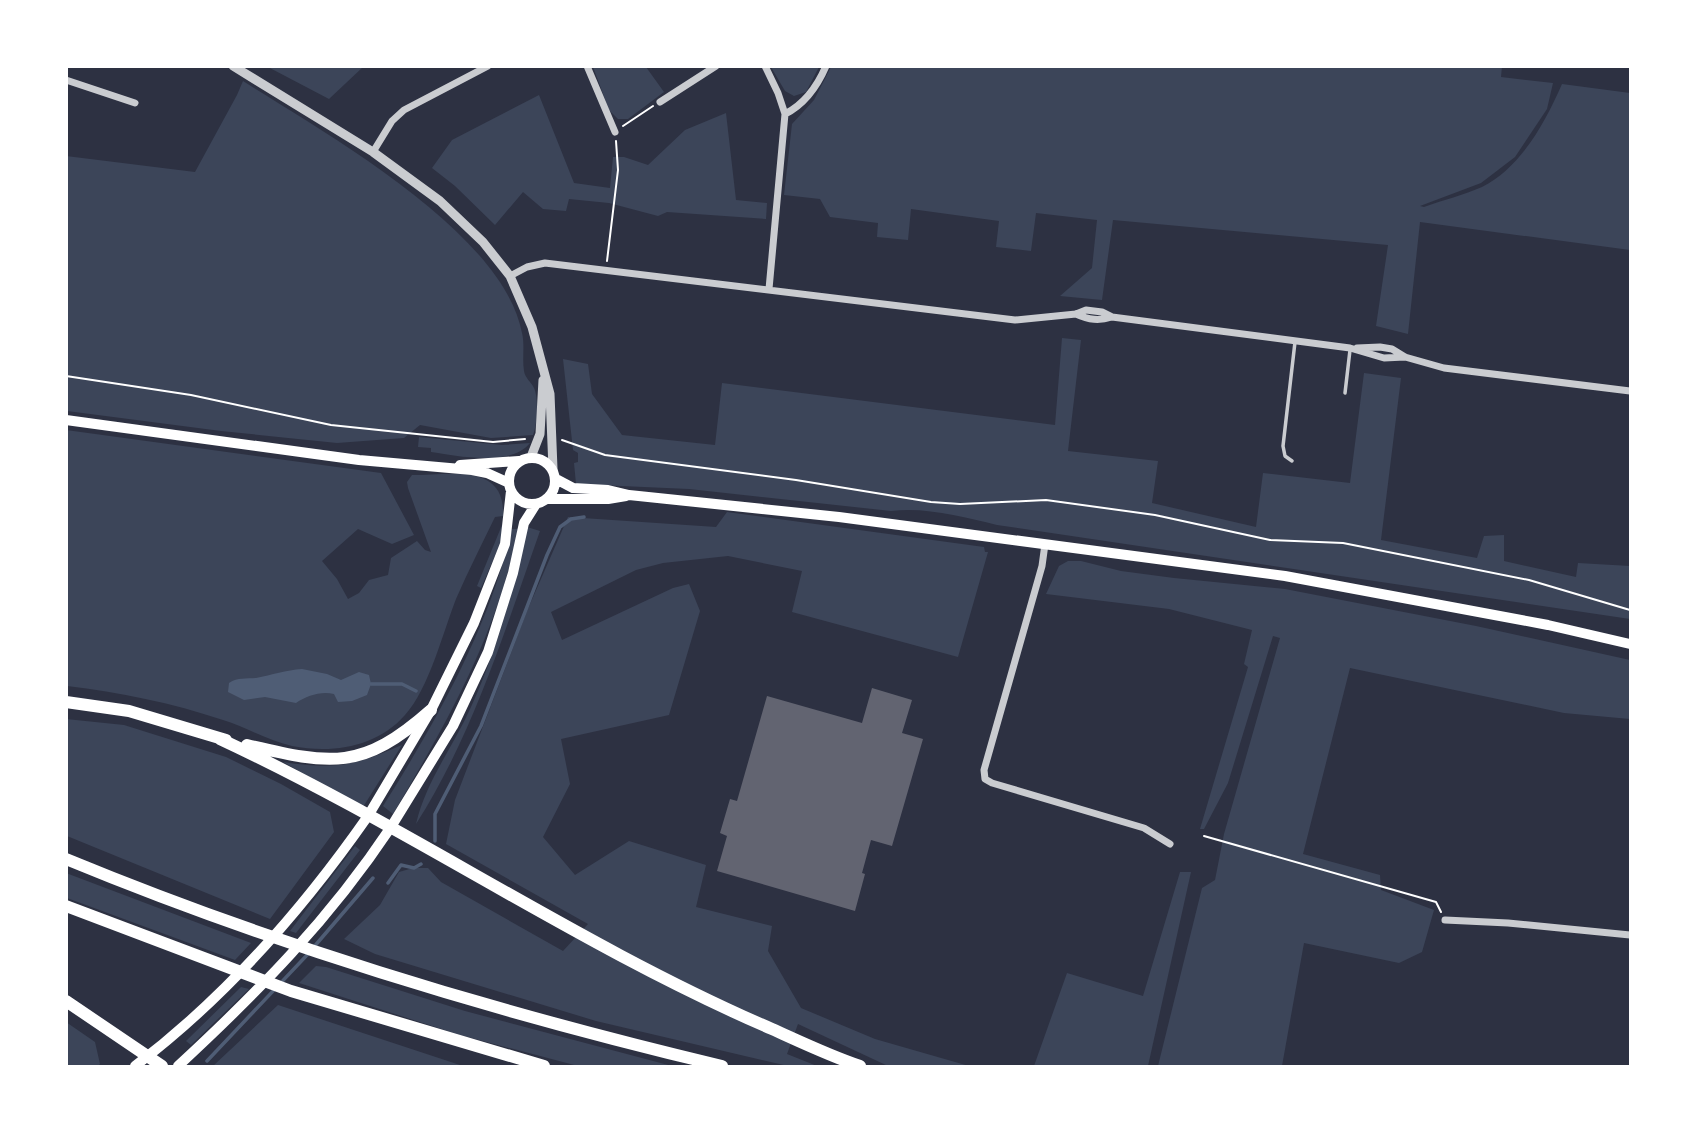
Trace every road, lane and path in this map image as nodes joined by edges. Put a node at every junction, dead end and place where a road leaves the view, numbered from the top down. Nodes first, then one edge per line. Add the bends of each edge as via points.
1 (233, 66) edge
2 (488, 66) edge
3 (587, 66) edge
4 (716, 66) edge
5 (765, 66) edge
6 (826, 66) edge
7 (66, 80) edge
8 (660, 102) joint
9 (135, 103) dead end
10 (785, 114) junction
11 (615, 132) junction
12 (373, 152) junction
13 (606, 268) junction
14 (510, 276) junction
15 (769, 289) junction
16 (1296, 340) junction
17 (1350, 348) junction
18 (1405, 357) junction
19 (544, 375) junction
20 (66, 376) edge
21 (1630, 391) edge
22 (1345, 393) dead end
23 (66, 420) edge
24 (532, 439) dead end
25 (559, 440) dead end
26 (531, 457) junction
27 (519, 461) junction
28 (1292, 461) dead end
29 (446, 467) junction
30 (554, 474) junction
31 (510, 487) junction
32 (629, 495) junction
33 (546, 499) junction
34 (536, 504) junction
35 (1045, 544) junction
36 (1630, 610) edge
37 (1630, 644) edge
38 (66, 702) edge
39 (431, 710) junction
40 (220, 739) junction
41 (368, 816) junction
42 (391, 827) junction
43 (1204, 836) dead end
44 (1170, 844) dead end
45 (66, 859) edge
46 (66, 906) edge
47 (1445, 920) joint
48 (1630, 935) edge
49 (66, 1001) edge
50 (148, 1057) junction
51 (135, 1066) edge
52 (162, 1066) edge
53 (178, 1066) edge
54 (544, 1066) edge
55 (722, 1066) edge
56 (860, 1066) edge

1 - 12 street
2 - 12 street via 404,110
3 - 11 street
4 - 8 street
5 - 10 street
6 - 10 street via 810,95
7 - 9 street
8 - 11 path
10 - 15 street
11 - 13 path via 618,170
12 - 14 street via 440,201
13 - 14 street via 540,263
13 - 15 street
14 - 19 street via 532,327
15 - 16 street via 1015,320 1093,310 1112,317
16 - 17 street
16 - 28 lane via 1283,446
17 - 18 street via 1384,358
17 - 18 street via 1385,347
17 - 22 lane
18 - 21 street via 1444,368
19 - 26 street via 540,434
19 - 30 street via 550,394
20 - 24 path via 331,425 493,442
23 - 29 main road via 359,460
25 - 36 path via 605,455 931,502 1046,500 1155,515 1270,540 1343,543 1529,580
26 - 27 main road
26 - 30 main road via 546,462
27 - 29 main road
27 - 31 main road via 509,475
29 - 31 main road via 487,473
30 - 32 main road via 573,488
30 - 33 main road via 552,494
31 - 34 main road via 523,502
31 - 39 main road via 505,544 474,623
32 - 33 main road
32 - 35 main road
33 - 34 main road
34 - 42 main road via 524,523 488,652 453,726
35 - 37 main road via 1285,576
35 - 44 street via 985,779 1144,828
38 - 40 highway via 129,711
39 - 40 highway via 385,746 344,759 305,759
39 - 41 main road
40 - 41 highway
41 - 42 highway
41 - 50 main road via 257,955
42 - 53 main road via 283,965
42 - 56 highway via 708,1002
43 - 47 path via 1436,902
45 - 55 highway via 325,956 614,1041
46 - 54 highway via 291,991
47 - 48 street
49 - 50 highway
50 - 51 main road
50 - 52 highway

